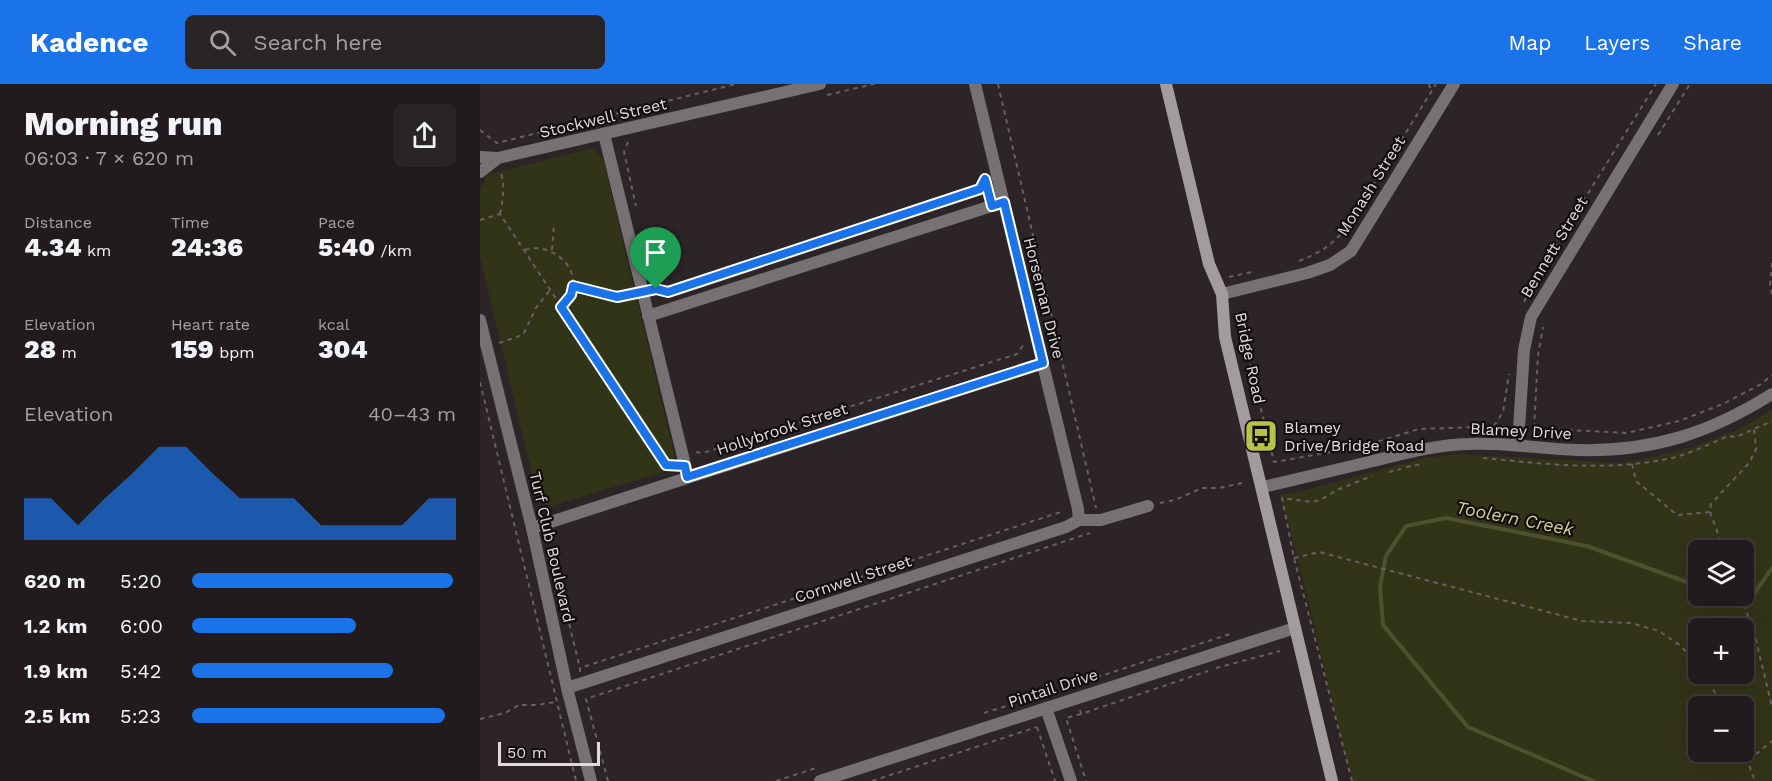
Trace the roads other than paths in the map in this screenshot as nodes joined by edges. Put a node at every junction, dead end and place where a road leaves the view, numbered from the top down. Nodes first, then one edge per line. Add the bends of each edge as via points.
1 (820, 84) edge
2 (975, 84) edge
3 (1166, 84) edge
4 (1454, 84) edge
5 (1673, 84) edge
6 (604, 134) junction
7 (480, 157) edge
8 (498, 158) junction
9 (480, 172) edge
10 (998, 204) junction
11 (1222, 294) junction
12 (648, 316) junction
13 (481, 328) edge
14 (1043, 363) junction
15 (1772, 394) edge
16 (1518, 444) junction
17 (686, 471) junction
18 (1263, 487) junction
19 (1148, 506) road end
20 (1079, 520) junction
21 (532, 528) junction
22 (1296, 628) junction
23 (567, 688) junction
24 (1046, 708) junction
25 (591, 781) edge
26 (820, 781) edge
27 (1071, 781) edge
28 (1332, 781) edge

1 - 6 street, Stockwell Street
2 - 10 street, Horseman Drive
3 - 11 street, Bridge Road via 1209,264
4 - 11 street, Monash Street via 1351,251 1330,265 1307,273
5 - 16 street, Bennett Street via 1531,316 1524,350
6 - 8 street, Stockwell Street
6 - 12 street
7 - 8 street, Stockwell Street
8 - 9 street, Stockwell Street
10 - 12 street
10 - 14 street, Horseman Drive
11 - 18 street, Bridge Road via 1225,337
12 - 17 street
13 - 21 street, Turf Club Boulevard
14 - 17 street, Hollybrook Street
14 - 20 street, Horseman Drive
15 - 16 street, Blamey Drive via 1715,426 1650,446 1577,450
16 - 18 street, Blamey Drive via 1427,448
17 - 21 street, Hollybrook Street
18 - 22 street, Bridge Road
19 - 20 street, Cornwell Street via 1096,520
20 - 23 street, Cornwell Street
21 - 23 street, Turf Club Boulevard
22 - 24 street, Pintail Drive
22 - 28 street, Bridge Road
23 - 25 street, Turf Club Boulevard
24 - 26 street, Pintail Drive
24 - 27 street

